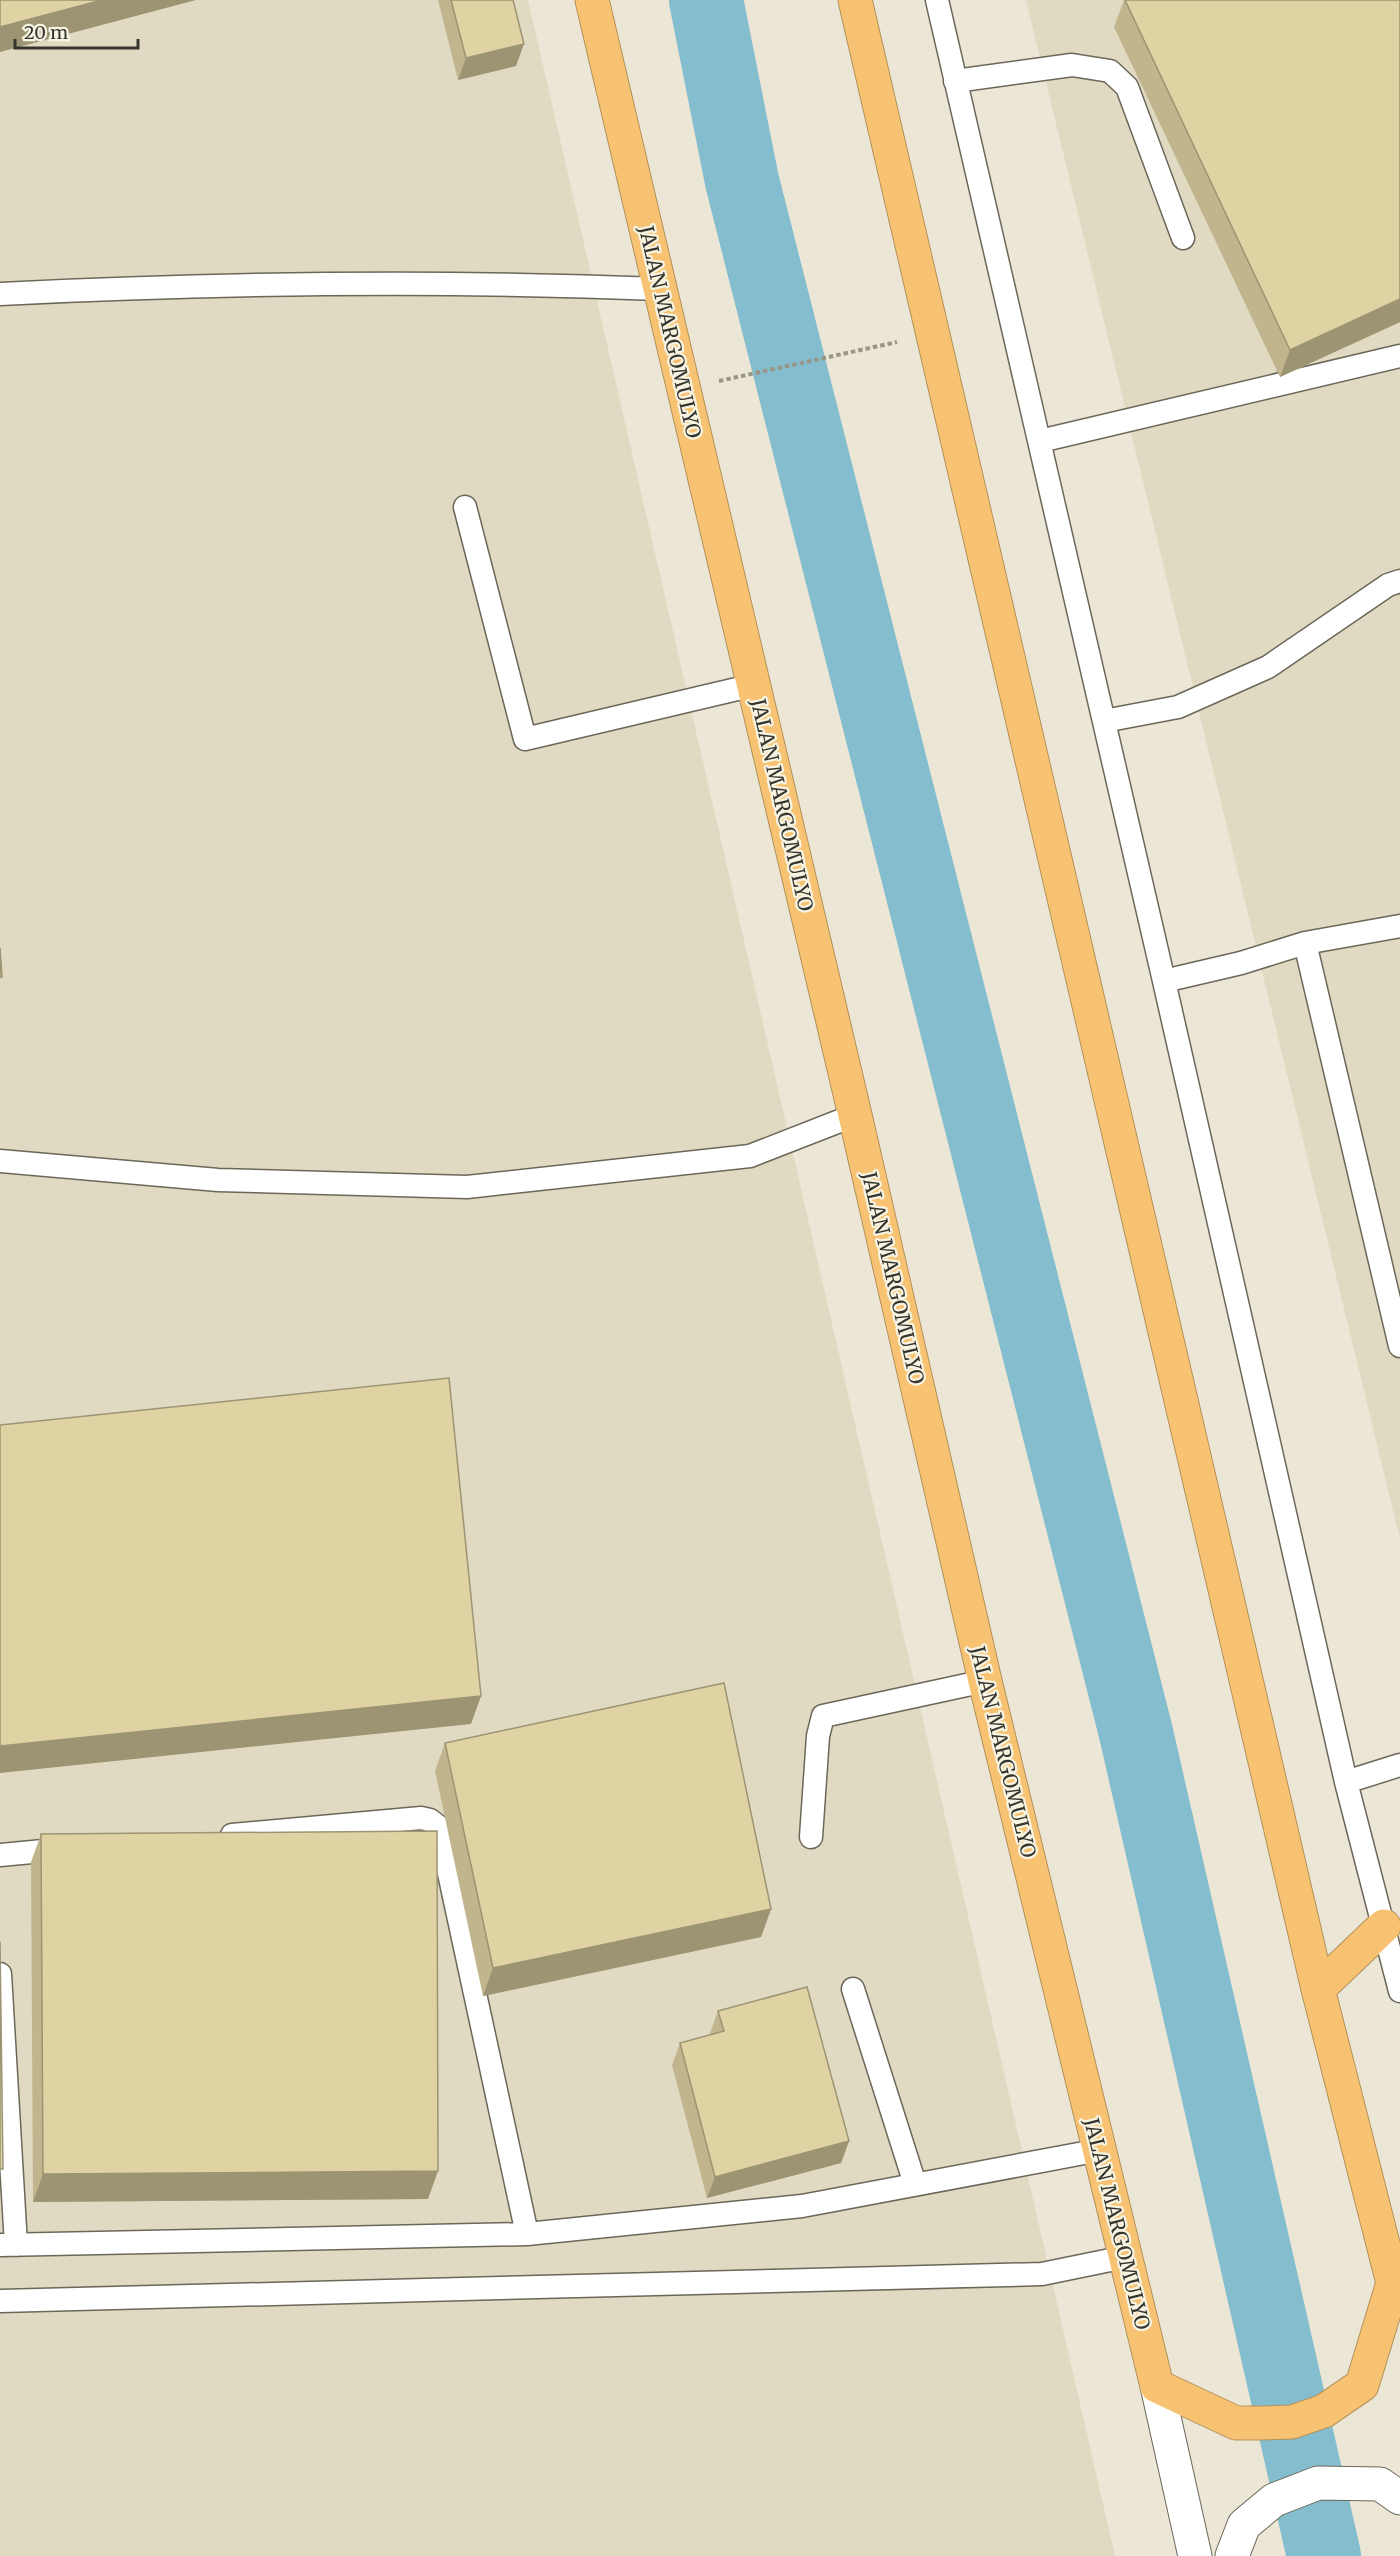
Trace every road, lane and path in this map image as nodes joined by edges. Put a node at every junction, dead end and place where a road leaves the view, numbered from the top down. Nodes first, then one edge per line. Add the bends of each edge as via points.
1 (592, 0) edge
2 (855, 0) edge
3 (937, 0) edge
4 (955, 81) junction
5 (1182, 238) dead end
6 (660, 289) junction
7 (0, 294) edge
8 (853, 352) dead end
9 (1400, 356) edge
10 (684, 388) junction
11 (1040, 441) junction
12 (465, 507) dead end
13 (1400, 581) edge
14 (754, 685) junction
15 (1104, 721) junction
16 (1400, 926) edge
17 (1305, 943) junction
18 (1164, 981) junction
19 (855, 1115) junction
20 (0, 1161) edge
21 (1400, 1346) edge
22 (985, 1681) junction
23 (1400, 1765) edge
24 (1347, 1782) junction
25 (211, 1836) edge
26 (811, 1837) dead end
27 (82, 1848) edge
28 (0, 1855) edge
29 (1392, 1923) edge
30 (0, 1974) edge
31 (853, 1989) dead end
32 (1318, 1989) junction
33 (1400, 1991) edge
34 (1100, 2150) junction
35 (915, 2184) junction
36 (527, 2234) junction
37 (8, 2245) edge
38 (1125, 2257) junction
39 (1396, 2298) edge
40 (0, 2301) edge
41 (1156, 2386) junction
42 (1390, 2491) edge
43 (1195, 2556) edge
44 (1232, 2556) edge

1 - 6 highway, JALAN MARGOMULYO
2 - 32 highway
3 - 4 lane
4 - 5 lane via 1072,65 1110,71 1126,87
4 - 11 lane
6 - 7 lane via 509,283
6 - 10 highway, JALAN MARGOMULYO
8 - 10 path
9 - 11 lane
10 - 14 highway, JALAN MARGOMULYO
11 - 15 lane
12 - 14 lane via 525,739
13 - 15 lane via 1388,585 1268,667 1178,707
14 - 19 highway, JALAN MARGOMULYO
15 - 18 lane
16 - 17 lane
17 - 18 lane
17 - 21 lane
18 - 24 lane
19 - 20 lane via 750,1156 467,1187 218,1180
19 - 22 highway, JALAN MARGOMULYO
22 - 26 lane via 823,1716 818,1736
22 - 34 highway, JALAN MARGOMULYO
23 - 24 lane
24 - 29 lane
25 - 36 lane via 421,1818 439,1827
27 - 28 lane
29 - 32 highway
29 - 33 lane
30 - 37 lane
31 - 35 lane
32 - 39 highway
34 - 35 lane
34 - 38 highway, JALAN MARGOMULYO
35 - 36 lane via 802,2206
36 - 37 lane
38 - 40 lane via 1042,2274
38 - 41 highway, JALAN MARGOMULYO
39 - 41 highway via 1362,2385 1324,2411 1292,2422 1236,2423
41 - 43 main road, JALAN MARGOMULYO
42 - 44 main road via 1318,2483 1274,2500 1244,2524

